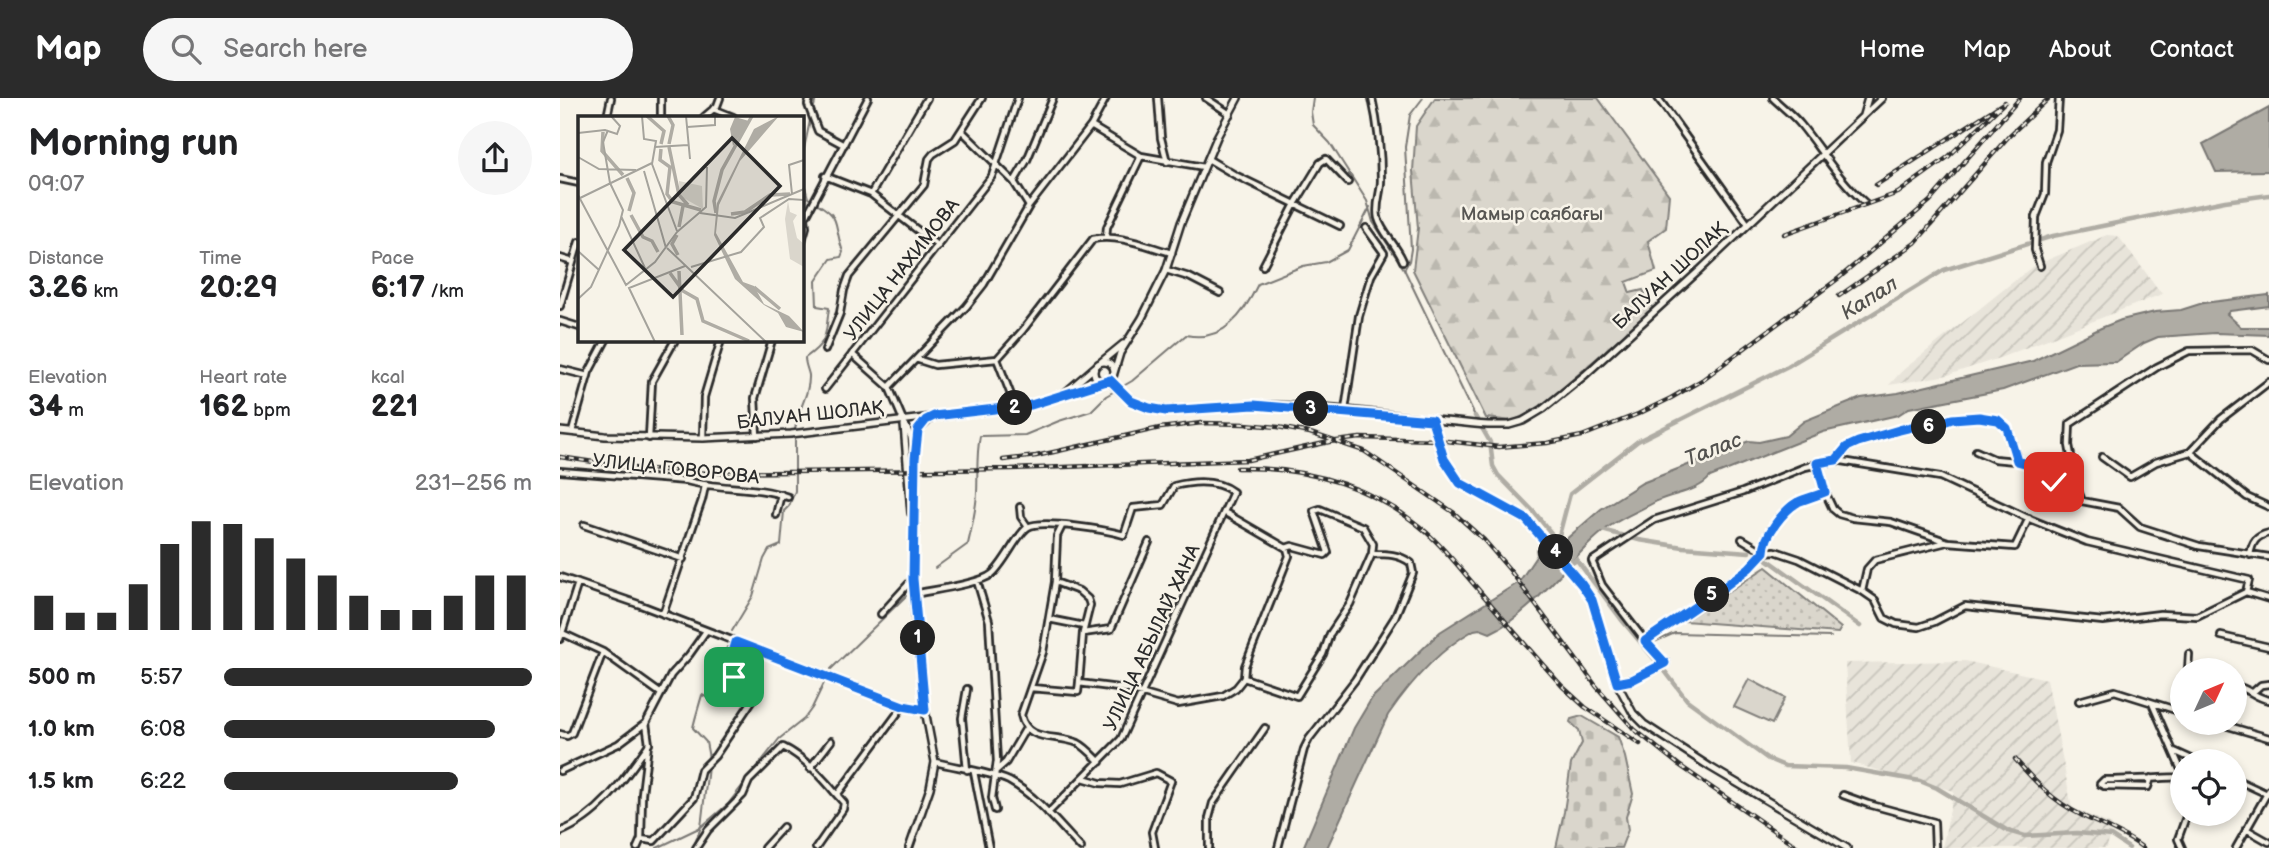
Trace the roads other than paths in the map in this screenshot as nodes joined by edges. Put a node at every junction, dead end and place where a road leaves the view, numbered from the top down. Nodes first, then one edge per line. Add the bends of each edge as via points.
1 (611, 98) edge
2 (661, 98) edge
3 (720, 98) edge
4 (810, 98) edge
5 (868, 98) edge
6 (927, 98) edge
7 (982, 98) edge
8 (1018, 98) edge
9 (1053, 98) edge
10 (1106, 98) edge
11 (1158, 98) edge
12 (1206, 98) edge
13 (1238, 98) edge
14 (1372, 98) edge
15 (1658, 98) edge
16 (1773, 98) edge
17 (1868, 98) edge
18 (1882, 98) edge
19 (2059, 98) edge
20 (713, 108) junction
21 (1230, 114) junction
22 (607, 116) edge
23 (661, 116) edge
24 (705, 116) edge
25 (731, 116) edge
26 (1858, 121) junction
27 (1091, 126) junction
28 (962, 131) junction
29 (844, 145) junction
30 (1141, 156) junction
31 (1822, 156) junction
32 (1208, 159) junction
33 (1167, 162) junction
34 (996, 165) junction
35 (1204, 167) junction
36 (825, 176) junction
37 (560, 179) edge
38 (1014, 182) junction
39 (1348, 182) dead end
40 (578, 183) edge
41 (871, 194) junction
42 (1864, 202) dead end
43 (1295, 204) junction
44 (1029, 206) junction
45 (898, 216) junction
46 (1748, 224) junction
47 (1340, 226) dead end
48 (1366, 228) dead end
49 (1106, 237) junction
50 (803, 238) edge
51 (578, 246) edge
52 (938, 246) junction
53 (1173, 253) junction
54 (560, 258) edge
55 (1403, 261) dead end
56 (573, 262) junction
57 (1263, 266) dead end
58 (2040, 266) dead end
59 (1166, 271) junction
60 (1220, 293) dead end
61 (560, 306) edge
62 (560, 321) edge
63 (578, 327) edge
64 (1128, 340) junction
65 (604, 341) edge
66 (674, 341) edge
67 (721, 341) edge
68 (772, 341) edge
69 (825, 350) dead end
70 (852, 355) junction
71 (916, 359) junction
72 (997, 359) junction
73 (2269, 360) edge
74 (1098, 365) junction
75 (562, 371) edge
76 (1114, 373) junction
77 (588, 376) junction
78 (1106, 381) junction
79 (2269, 382) edge
80 (889, 387) junction
81 (825, 389) dead end
82 (1060, 396) junction
83 (1016, 408) junction
84 (1345, 411) junction
85 (934, 416) junction
86 (903, 420) junction
87 (1432, 420) junction
88 (560, 431) edge
89 (572, 432) junction
90 (757, 436) junction
91 (649, 438) junction
92 (703, 438) junction
93 (1976, 451) dead end
94 (2190, 452) junction
95 (2102, 457) dead end
96 (915, 459) junction
97 (1836, 460) junction
98 (2017, 461) junction
99 (1817, 463) junction
100 (560, 471) edge
101 (705, 486) junction
102 (2077, 488) junction
103 (1825, 492) junction
104 (781, 494) junction
105 (788, 497) dead end
106 (1020, 507) dead end
107 (2269, 507) edge
108 (1224, 512) junction
109 (776, 515) dead end
110 (2029, 519) junction
111 (584, 525) dead end
112 (1062, 526) junction
113 (1028, 527) junction
114 (913, 530) junction
115 (2269, 533) edge
116 (1742, 539) dead end
117 (1150, 542) dead end
118 (1948, 542) junction
119 (1286, 548) junction
120 (1764, 552) junction
121 (1372, 554) junction
122 (2250, 555) junction
123 (2269, 557) edge
124 (683, 559) junction
125 (560, 577) edge
126 (913, 579) junction
127 (977, 581) junction
128 (1055, 582) junction
129 (578, 583) junction
130 (1862, 591) junction
131 (2246, 592) junction
132 (914, 594) junction
133 (2269, 599) edge
134 (663, 614) junction
135 (881, 614) dead end
136 (1049, 619) junction
137 (1084, 626) junction
138 (706, 631) junction
139 (1083, 633) junction
140 (561, 636) edge
141 (2221, 636) dead end
142 (1645, 641) junction
143 (736, 642) junction
144 (2269, 647) edge
145 (603, 652) junction
146 (2189, 654) dead end
147 (2189, 658) edge
148 (1244, 678) junction
149 (1079, 683) junction
150 (1617, 683) junction
151 (2269, 684) edge
152 (1031, 688) junction
153 (967, 689) dead end
154 (2247, 691) edge
155 (660, 693) junction
156 (1142, 693) junction
157 (2252, 693) junction
158 (2079, 701) dead end
159 (2269, 701) edge
160 (2152, 702) junction
161 (903, 706) junction
162 (2170, 708) edge
163 (925, 710) junction
164 (646, 723) junction
165 (1025, 726) junction
166 (1265, 728) dead end
167 (2247, 732) edge
168 (560, 734) edge
169 (2269, 738) edge
170 (831, 741) dead end
171 (649, 744) junction
172 (2172, 749) edge
173 (935, 762) junction
174 (1100, 762) junction
175 (810, 768) junction
176 (967, 770) junction
177 (996, 770) junction
178 (560, 771) edge
179 (974, 772) junction
180 (2170, 776) edge
181 (996, 777) junction
182 (1083, 778) junction
183 (2151, 778) junction
184 (2131, 779) junction
185 (2247, 784) edge
186 (2130, 787) junction
187 (2268, 792) edge
188 (837, 795) junction
189 (1843, 795) dead end
190 (995, 810) dead end
191 (1048, 813) junction
192 (2183, 826) edge
193 (783, 827) dead end
194 (2246, 829) junction
195 (560, 832) edge
196 (641, 839) junction
197 (2269, 842) edge
198 (637, 848) edge
199 (696, 848) edge
200 (764, 848) edge
201 (816, 848) edge
202 (909, 848) edge
203 (989, 848) edge
204 (1081, 848) edge
205 (1155, 848) edge
206 (1209, 848) edge
207 (1278, 848) edge
208 (1847, 848) edge
209 (1935, 848) edge
210 (2182, 848) edge
211 (2236, 848) edge

1 - 22 street
2 - 23 street
3 - 20 street
4 - 29 street via 808,105 818,131
5 - 29 street
6 - 41 street
7 - 28 street
8 - 34 street, УЛИЦА НАХИМОВА
9 - 38 street
10 - 27 street
11 - 33 street
12 - 21 street
13 - 21 main road
14 - 55 street via 1381,183 1378,216
15 - 46 street
16 - 31 street via 1800,123
17 - 26 main road
18 - 26 main road, БАЛУАН ШОЛАҚ
19 - 58 street via 2057,130 2046,162 2045,194 2036,217 2034,239
20 - 24 street
20 - 25 street
21 - 32 main road
26 - 31 main road, БАЛУАН ШОЛАҚ
27 - 30 street
27 - 44 street
28 - 34 street
28 - 45 street via 929,159 924,185
29 - 36 street
30 - 33 street
30 - 49 street
31 - 42 street
31 - 46 main road, БАЛУАН ШОЛАҚ
32 - 35 main road
32 - 43 street
33 - 35 street
34 - 38 street
34 - 52 street, УЛИЦА НАХИМОВА
35 - 53 main road
36 - 41 street
36 - 50 street via 804,218
37 - 40 street
38 - 44 street
39 - 43 street via 1324,160
41 - 45 street
43 - 47 street
43 - 57 street
44 - 71 street via 984,284
45 - 52 street
45 - 69 street via 849,276
46 - 87 main road, БАЛУАН ШОЛАҚ via 1543,409 1509,425
48 - 84 street via 1384,253 1371,276 1359,316
49 - 53 street
49 - 72 street via 1093,239
51 - 56 street
52 - 70 street, УЛИЦА НАХИМОВА
53 - 59 main road
54 - 56 street
56 - 61 street
59 - 60 street
59 - 64 main road
62 - 63 street
64 - 74 main road, БАЛУАН ШОЛАҚ
64 - 76 main road
65 - 77 street
66 - 91 street via 652,381
67 - 92 street via 704,397
68 - 90 street via 755,398
70 - 80 street
70 - 81 street, УЛИЦА НАХИМОВА
71 - 72 street via 935,365
71 - 80 street
72 - 83 street
73 - 102 street via 2252,350 2189,351 2070,424
74 - 76 main road via 1110,364
74 - 78 main road via 1096,377
74 - 82 main road, БАЛУАН ШОЛАҚ
75 - 77 street
76 - 78 main road
77 - 89 street
78 - 82 main road, БАЛУАН ШОЛАҚ
78 - 84 main road via 1131,401 1166,411 1254,405
79 - 94 street via 2221,419
80 - 86 street
82 - 83 main road, БАЛУАН ШОЛАҚ
83 - 85 main road, БАЛУАН ШОЛАҚ
84 - 87 main road
85 - 86 main road, БАЛУАН ШОЛАҚ
85 - 96 main road via 918,430
86 - 90 main road, БАЛУАН ШОЛАҚ
86 - 96 main road
86 - 114 main road
87 - 150 main road via 1444,459 1460,483 1526,519 1575,575 1592,600
88 - 89 main road, БАЛУАН ШОЛАҚ
89 - 91 main road, БАЛУАН ШОЛАҚ
90 - 92 main road, БАЛУАН ШОЛАҚ
91 - 92 main road, БАЛУАН ШОЛАҚ
93 - 98 street via 1994,459
94 - 95 street via 2156,462 2130,477
94 - 107 street via 2247,497
96 - 114 main road
97 - 98 street via 1858,442 1914,426 1979,417 1998,420 2007,428
97 - 99 street
97 - 110 street via 1940,477
98 - 102 street via 2046,469 2057,484
99 - 103 street
99 - 142 street via 1654,520 1592,561 1602,585
100 - 101 street, УЛИЦА ГОВОРОВА
101 - 104 street, УЛИЦА ГОВОРОВА
101 - 124 street
102 - 122 street via 2082,501 2119,508 2140,527 2199,546
103 - 118 street via 1833,509 1846,516 1891,522
103 - 120 street via 1795,503 1769,537
104 - 105 street, УЛИЦА ГОВОРОВА
104 - 109 street
106 - 113 street
108 - 112 street, УЛИЦА АБЫЛАЙ ХАНА via 1233,492 1208,482 1190,482 1174,486 1163,505 1133,508 1124,535
108 - 119 street
108 - 156 street, УЛИЦА АБЫЛАЙ ХАНА
110 - 118 street via 2015,547
110 - 131 street via 2087,542 2249,580
111 - 124 street
112 - 113 street via 1046,522
112 - 128 street via 1057,536
113 - 127 street via 991,576
114 - 126 main road
115 - 122 street via 2252,544
116 - 120 street
117 - 139 street via 1111,629
118 - 130 street via 1875,560 1867,569
119 - 121 street via 1292,545 1325,555 1328,552 1314,510 1320,509 1363,527 1373,544
119 - 148 street via 1289,556
120 - 130 street via 1783,553
120 - 142 street via 1732,581
121 - 148 street via 1350,604 1297,696
121 - 207 street via 1404,557 1413,573 1395,617 1355,680 1309,739
122 - 123 street
124 - 134 street
125 - 129 street
126 - 132 main road
126 - 135 street
127 - 132 street
127 - 177 street via 989,621
128 - 136 street
128 - 137 street via 1088,599
129 - 134 street
129 - 140 street
130 - 131 street via 1875,600 1884,618 1919,627 1965,606 2103,621 2160,614 2197,616
131 - 133 street
132 - 163 main road
134 - 138 street
136 - 137 street
136 - 152 street
137 - 139 street
138 - 143 street
138 - 155 street
139 - 149 street
140 - 145 street
141 - 144 street
142 - 150 street via 1665,663
143 - 161 street
143 - 196 street via 730,662 734,677 755,690 752,701 701,770 694,798 654,841
145 - 155 street
145 - 168 street via 572,733
146 - 147 street
148 - 156 street via 1223,696 1178,704
149 - 152 street via 1077,692
149 - 156 street
150 - 208 main road via 1644,724
151 - 157 street
152 - 165 street via 1021,715
153 - 176 street via 962,718
154 - 157 street
155 - 164 street
156 - 174 street, УЛИЦА АБЫЛАЙ ХАНА via 1121,739
157 - 159 street
158 - 160 street via 2115,691
160 - 162 street
160 - 172 street
161 - 163 street
161 - 188 street
163 - 173 main road
164 - 171 street
164 - 178 street via 618,744
165 - 174 street via 1029,732 1079,743
165 - 177 street via 1006,762
166 - 206 street via 1213,803
167 - 169 street
170 - 175 street
171 - 195 street via 619,786 579,823
171 - 196 street
173 - 176 street
173 - 202 main road
174 - 182 street, УЛИЦА АБЫЛАЙ ХАНА
175 - 188 street
175 - 199 street via 783,747 749,781 743,795
176 - 179 street
177 - 181 street
179 - 181 street
179 - 203 street
180 - 183 street
181 - 190 street
181 - 191 street via 1018,787
182 - 191 street, УЛИЦА АБЫЛАЙ ХАНА
182 - 205 street via 1120,784 1156,773 1171,781 1152,832
183 - 184 street
183 - 186 street via 2149,786
184 - 186 street
184 - 186 street via 2100,784
185 - 187 street
187 - 194 street
188 - 201 street via 844,809
189 - 209 street via 1934,821
191 - 204 street
192 - 210 street via 2178,839
193 - 200 street
194 - 197 street
194 - 211 street
196 - 198 street

